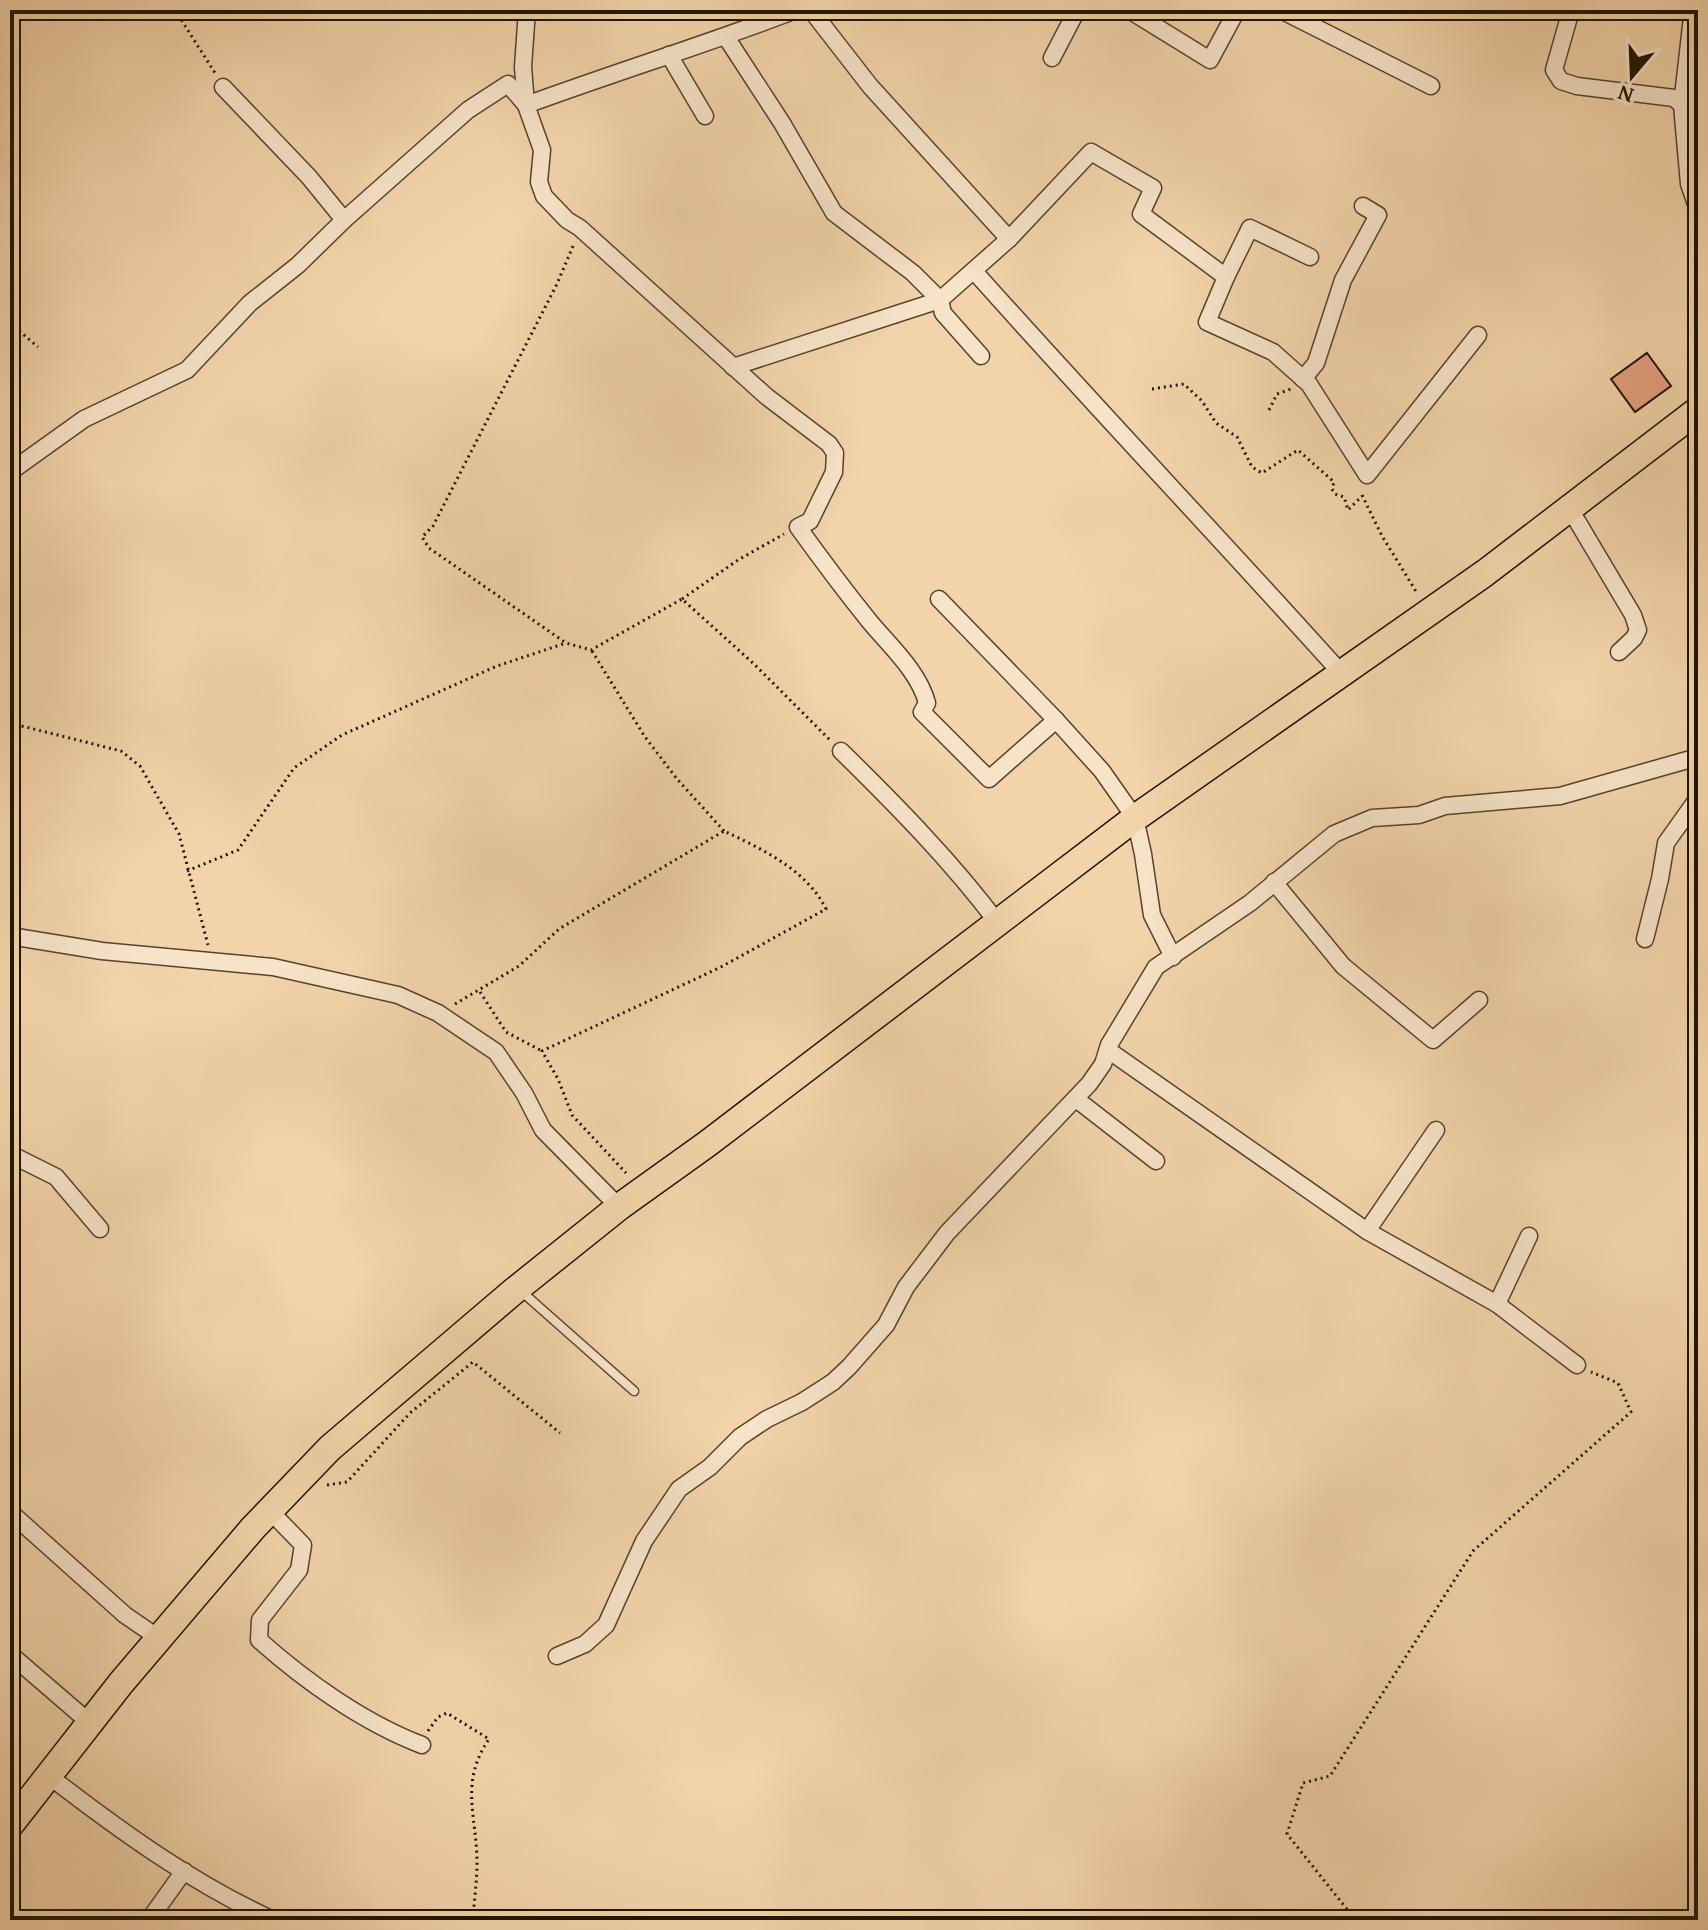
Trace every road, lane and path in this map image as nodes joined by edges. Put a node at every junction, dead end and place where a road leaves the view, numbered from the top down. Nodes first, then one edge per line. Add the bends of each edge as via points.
1 (175, 10) edge
2 (527, 10) edge
3 (796, 10) edge
4 (811, 10) edge
5 (1077, 10) edge
6 (1129, 10) edge
7 (1237, 10) edge
8 (1281, 10) edge
9 (1571, 10) edge
10 (1690, 10) edge
11 (726, 37) junction
12 (669, 55) junction
13 (1052, 58) dead end
14 (1431, 86) dead end
15 (223, 87) joint
16 (526, 105) junction
17 (1682, 105) junction
18 (705, 116) dead end
19 (1363, 206) dead end
20 (1698, 210) edge
21 (344, 220) junction
22 (580, 228) junction
23 (1009, 239) junction
24 (1310, 257) dead end
25 (974, 271) junction
26 (1226, 277) junction
27 (940, 300) junction
28 (10, 323) edge
29 (1478, 335) dead end
30 (38, 347) dead end
31 (981, 356) dead end
32 (733, 367) junction
33 (1303, 379) junction
34 (1152, 389) dead end
35 (1269, 410) dead end
36 (1698, 410) edge
37 (10, 472) edge
38 (1367, 475) junction
39 (1362, 496) junction
40 (1570, 509) junction
41 (798, 527) junction
42 (682, 599) junction
43 (939, 599) dead end
44 (1428, 613) junction
45 (566, 643) junction
46 (591, 650) junction
47 (1619, 652) dead end
48 (1342, 674) junction
49 (1056, 720) junction
50 (10, 723) edge
51 (841, 751) joint
52 (1698, 757) edge
53 (1698, 798) edge
54 (1135, 818) junction
55 (724, 831) junction
56 (187, 871) junction
57 (1274, 882) junction
58 (997, 922) junction
59 (10, 936) edge
60 (1645, 939) dead end
61 (1173, 957) junction
62 (213, 961) junction
63 (479, 992) junction
64 (1479, 1000) dead end
65 (438, 1013) junction
66 (1108, 1050) junction
67 (542, 1051) junction
68 (1076, 1099) junction
69 (1436, 1130) dead end
70 (10, 1154) edge
71 (1156, 1161) dead end
72 (642, 1191) junction
73 (619, 1207) junction
74 (100, 1229) dead end
75 (1367, 1231) junction
76 (1529, 1236) dead end
77 (518, 1289) junction
78 (1497, 1304) junction
79 (1577, 1365) joint
80 (634, 1391) dead end
81 (560, 1433) dead end
82 (316, 1486) dead end
83 (270, 1511) junction
84 (10, 1512) edge
85 (160, 1639) junction
86 (10, 1654) edge
87 (557, 1656) dead end
88 (90, 1723) junction
89 (422, 1745) joint
90 (49, 1776) junction
91 (10, 1825) edge
92 (184, 1871) junction
93 (149, 1920) edge
94 (273, 1920) edge
95 (473, 1920) edge
96 (1352, 1920) edge

1 - 15 path
2 - 16 street
3 - 11 street
4 - 23 street via 870,86
5 - 13 street
6 - 7 street via 1210,60
8 - 14 street
9 - 17 street via 1554,70 1561,81 1674,98
10 - 17 street
11 - 12 street
11 - 27 street via 834,213
12 - 16 street
12 - 18 street
15 - 21 street
16 - 21 street via 508,84 468,110
16 - 22 street via 542,150 539,182 544,196
17 - 20 street via 1689,184
19 - 33 street via 1378,215 1343,280 1316,363
21 - 37 street via 250,303 187,370 84,419
22 - 32 street
22 - 45 path via 557,284 433,526 422,537 429,548
23 - 25 street
23 - 26 street via 1091,152 1153,188 1141,214
24 - 26 street via 1250,228
25 - 27 street
25 - 48 street
26 - 33 street via 1207,322 1273,352
27 - 31 street via 943,313
27 - 32 street
28 - 30 path
29 - 38 street
32 - 41 street via 835,453 834,472 810,521
33 - 35 path via 1277,394
33 - 38 street
34 - 39 path via 1184,384 1216,423 1237,437 1252,467 1262,473 1298,450 1334,482 1332,489 1344,497 1348,510
36 - 40 highway
38 - 39 path via 1359,483
39 - 44 path
40 - 44 highway
40 - 47 street via 1633,615 1638,630
41 - 42 path
41 - 49 street via 924,692 927,703 922,712 989,779
42 - 46 path
42 - 51 path
43 - 49 street
44 - 48 highway
45 - 46 path
45 - 56 path via 497,666 342,735 294,768 238,850
46 - 55 path via 645,737
48 - 54 highway
49 - 54 street
50 - 56 path via 121,751 140,766 179,834
51 - 58 street
52 - 57 street via 1560,796 1372,818 1334,834
53 - 60 street via 1666,843
54 - 58 highway
54 - 61 street via 1152,915
55 - 63 path via 559,929 519,966
55 - 67 path via 771,854 817,891 826,909 721,967
56 - 62 path
57 - 61 street
57 - 64 street via 1343,966 1433,1040
58 - 72 highway
59 - 62 street
61 - 66 street via 1156,967
62 - 65 street via 273,967 398,995
63 - 65 path
63 - 67 path via 506,1032
65 - 73 street via 496,1052 543,1130
66 - 68 street
66 - 75 street
67 - 72 path via 572,1115
68 - 71 street
68 - 87 street via 947,1233 906,1287 886,1325 849,1367 802,1402 740,1437 679,1489 644,1541 606,1625 585,1644
69 - 75 street
70 - 74 street via 56,1177
72 - 73 highway
73 - 77 highway
75 - 78 street
76 - 78 street
77 - 80 lane
77 - 83 highway via 330,1448
78 - 79 street
79 - 96 path via 1618,1383 1631,1412 1473,1551 1330,1776 1303,1783 1287,1834
81 - 82 path via 473,1362 410,1413 347,1482
83 - 85 highway
83 - 89 street via 303,1545 299,1570 260,1620 259,1640 289,1667 391,1733
84 - 85 street via 125,1615
85 - 88 highway
86 - 88 street
88 - 90 highway
89 - 95 path via 424,1734 447,1713 489,1739 475,1764 470,1791 477,1862
90 - 91 highway
90 - 92 street
92 - 93 street
92 - 94 street

